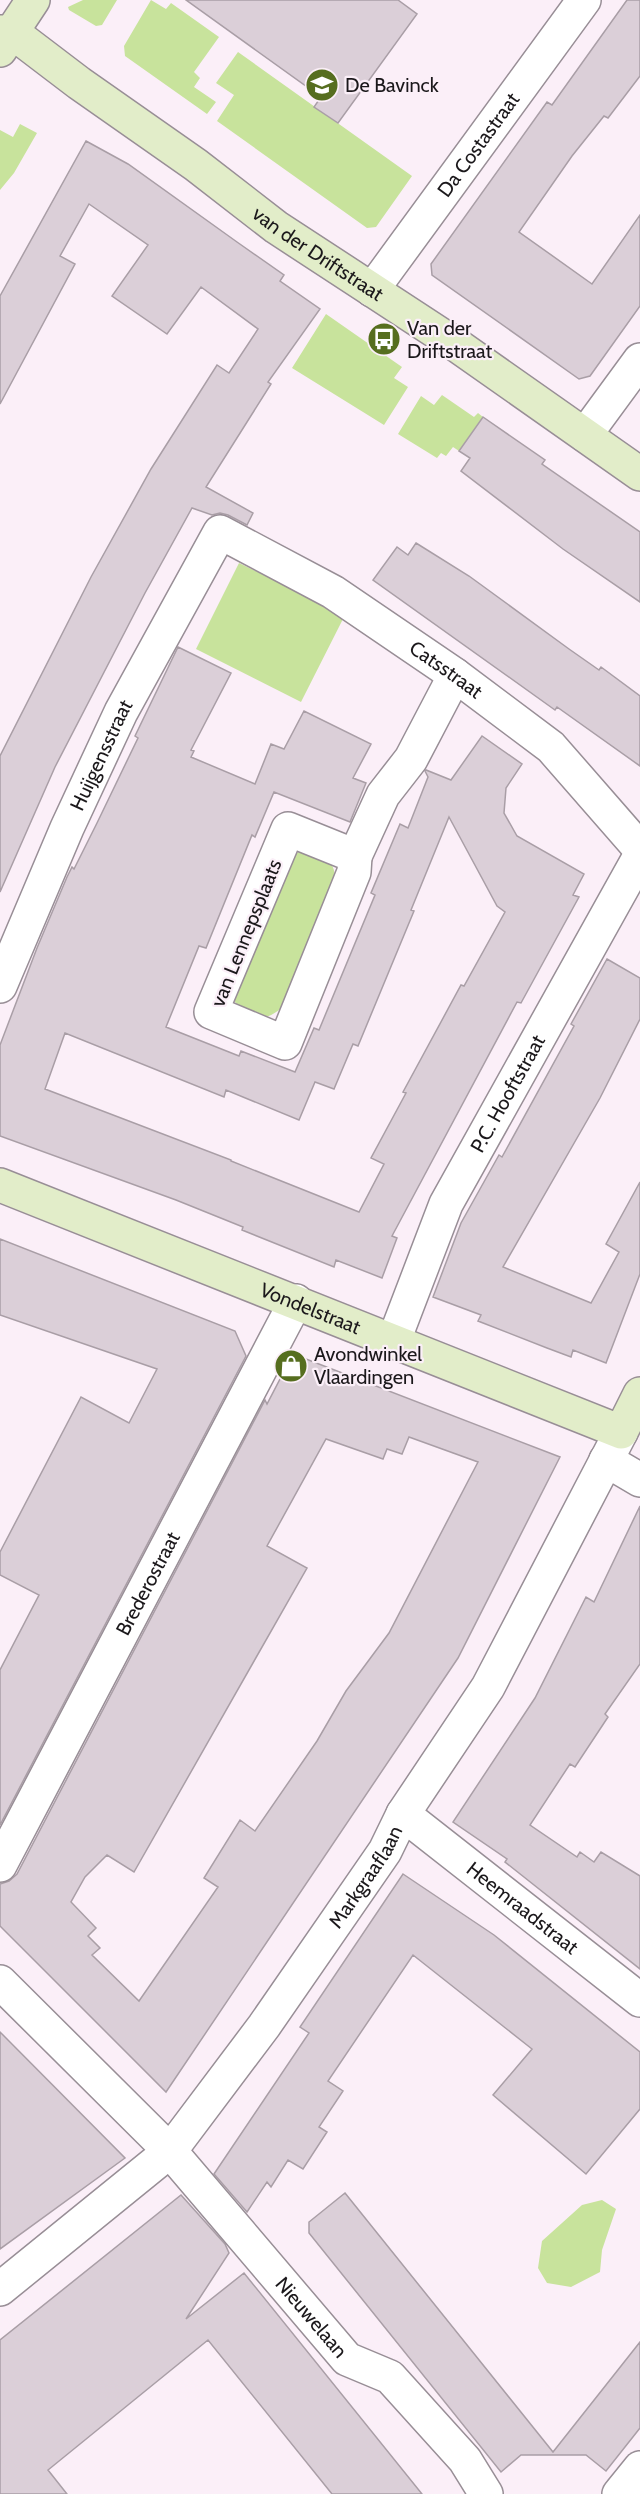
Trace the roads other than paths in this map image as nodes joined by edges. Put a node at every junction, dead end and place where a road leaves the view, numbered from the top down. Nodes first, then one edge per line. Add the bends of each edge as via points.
1 (33, 0) edge
2 (584, 0) edge
3 (3, 32) edge
4 (372, 290) junction
5 (640, 360) edge
6 (585, 435) junction
7 (640, 474) edge
8 (220, 532) joint
9 (455, 675) junction
10 (640, 849) edge
11 (355, 856) junction
12 (640, 856) edge
13 (0, 986) edge
14 (0, 1185) edge
15 (296, 1301) junction
16 (394, 1340) junction
17 (640, 1394) edge
18 (621, 1432) junction
19 (606, 1460) junction
20 (640, 1480) edge
21 (403, 1814) junction
22 (0, 1865) edge
23 (0, 1982) edge
24 (640, 2000) edge
25 (170, 2151) junction
26 (0, 2289) edge
27 (640, 2468) edge
28 (486, 2494) edge
29 (619, 2494) edge

1 - 3 street
2 - 4 street, Da Costastraat
3 - 4 street, van der Driftstraat via 196,165 276,227
4 - 6 street, van der Driftstraat
5 - 6 street
6 - 7 street, van der Driftstraat
8 - 9 street, Catsstraat via 333,592
8 - 13 street, Huijgensstraat via 121,712
9 - 10 street, Catsstraat via 551,747
9 - 11 street, van Lennepsplaats via 411,759 383,795
11 - 11 street, van Lennepsplaats via 288,829 211,1012 285,1043 354,872
12 - 16 street, P.C. Hooftstraat via 446,1204
14 - 15 street, Vondelstraat
15 - 16 street, Vondelstraat
15 - 22 street, Brederostraat
16 - 18 street, Vondelstraat
17 - 18 street, Markgraaflaan
18 - 19 street, Markgraaflaan
19 - 20 street
19 - 21 street, Markgraaflaan via 488,1687
21 - 24 street, Heemraadstraat
21 - 25 street, Markgraaflaan via 385,1851 264,2026
23 - 25 street, Nieuwelaan
25 - 26 street, Markgraaflaan
25 - 28 street, Nieuwelaan via 347,2359 390,2377 465,2460
27 - 29 street

